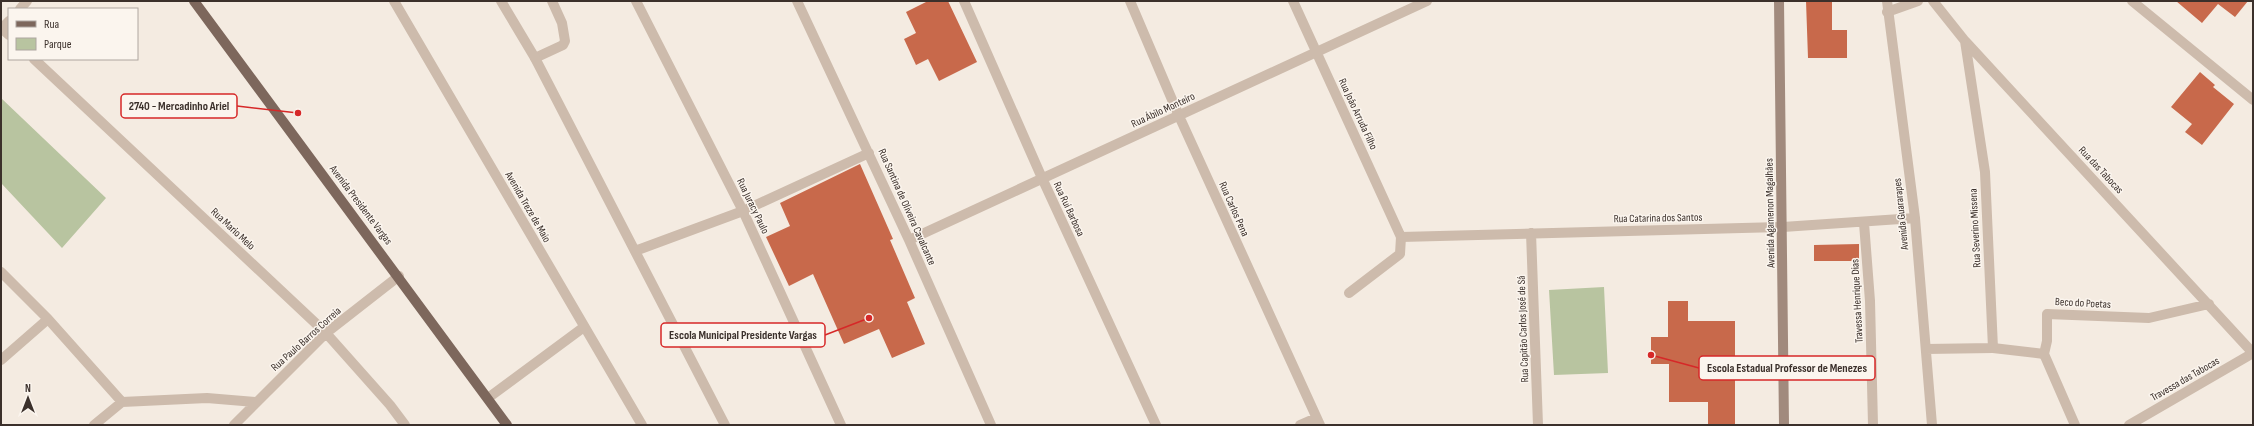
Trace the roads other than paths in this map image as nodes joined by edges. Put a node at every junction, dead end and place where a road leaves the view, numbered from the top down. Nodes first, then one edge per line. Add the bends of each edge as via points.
1 (194, 1) edge
2 (394, 1) edge
3 (501, 1) edge
4 (552, 1) edge
5 (636, 1) edge
6 (797, 1) edge
7 (964, 1) edge
8 (1130, 1) edge
9 (1293, 1) edge
10 (1427, 1) edge
11 (1779, 1) edge
12 (1886, 1) edge
13 (1918, 1) edge
14 (1933, 1) edge
15 (2132, 1) edge
16 (1887, 12) junction
17 (1965, 41) junction
18 (1316, 52) junction
19 (535, 58) junction
20 (35, 60) edge
21 (2253, 100) edge
22 (1179, 116) junction
23 (869, 153) junction
24 (1042, 178) junction
25 (743, 211) junction
26 (1915, 218) junction
27 (1864, 223) junction
28 (1783, 227) junction
29 (1531, 233) junction
30 (1401, 236) junction
31 (909, 240) junction
32 (635, 252) junction
33 (1, 272) edge
34 (399, 276) junction
35 (1349, 293) dead end
36 (2210, 304) junction
37 (48, 319) junction
38 (584, 327) junction
39 (326, 334) junction
40 (1994, 348) junction
41 (1926, 349) junction
42 (2253, 353) edge
43 (2044, 354) junction
44 (1, 360) edge
45 (488, 398) junction
46 (122, 402) junction
47 (255, 402) junction
48 (1318, 422) edge
49 (94, 425) edge
50 (234, 425) edge
51 (405, 425) edge
52 (507, 425) edge
53 (642, 425) edge
54 (725, 425) edge
55 (842, 425) edge
56 (991, 425) edge
57 (1156, 425) edge
58 (1300, 425) edge
59 (1538, 425) edge
60 (1784, 425) edge
61 (1873, 425) edge
62 (1932, 425) edge
63 (2076, 425) edge
64 (2129, 425) edge

1 - 34 main road, Avenida Presidente Vargas
2 - 38 street, Avenida Treze de Maio
3 - 19 street
4 - 19 street via 562,23 565,41 563,45
5 - 25 street, Rua Juracy Paulo
6 - 23 street, Rua Santina de Oliveira Cavalcante
7 - 24 street, Rua Rui Barbosa
8 - 22 street, Rua Carlos Pena
9 - 18 street, Rua João Arruda Filho
10 - 18 street, Rua Ábilo Monteiro
11 - 28 main road, Avenida Agamenon Magalhães
12 - 16 street, Avenida Guararapes
13 - 16 street
14 - 17 street, Rua das Tabocas
15 - 21 street
16 - 26 street, Avenida Guararapes
17 - 36 street, Rua das Tabocas
17 - 40 street, Rua Severino Missena via 1985,172
18 - 22 street, Rua Ábilo Monteiro
18 - 30 street, Rua João Arruda Filho
19 - 32 street
20 - 39 street, Rua Mario Melo
22 - 24 street, Rua Ábilo Monteiro
22 - 48 street, Rua Carlos Pena
23 - 25 street
23 - 31 street, Rua Santina de Oliveira Cavalcante
24 - 31 street, Rua Ábilo Monteiro
24 - 57 street, Rua Rui Barbosa
25 - 32 street
25 - 55 street, Rua Juracy Paulo
26 - 27 street, Rua Catarina dos Santos
26 - 41 street, Avenida Guararapes
27 - 28 street, Rua Catarina dos Santos
27 - 61 street, Travessa Henrique Dias via 1870,301
28 - 29 street, Rua Catarina dos Santos
28 - 60 main road, Avenida Agamenon Magalhães
29 - 30 street, Rua Catarina dos Santos
29 - 59 street, Rua Capitão Carlos José de Sá
30 - 35 street via 1400,254
31 - 56 street, Rua Santina de Oliveira Cavalcante
32 - 54 street
33 - 37 street
34 - 39 street, Rua Paulo Barros Correia
34 - 45 main road, Avenida Presidente Vargas
36 - 42 street, Rua das Tabocas
36 - 43 street, Beco do Poetas via 2149,318 2047,314 2047,341
37 - 44 street
37 - 46 street
38 - 45 street
38 - 53 street, Avenida Treze de Maio
39 - 47 street, Rua Paulo Barros Correia
39 - 51 street, Rua Mario Melo
40 - 41 street
40 - 43 street
41 - 62 street, Avenida Guararapes
42 - 64 street, Travessa das Tabocas
43 - 63 street
45 - 52 main road, Avenida Presidente Vargas
46 - 47 street via 207,398
46 - 49 street
47 - 50 street, Rua Paulo Barros Correia
48 - 58 street

